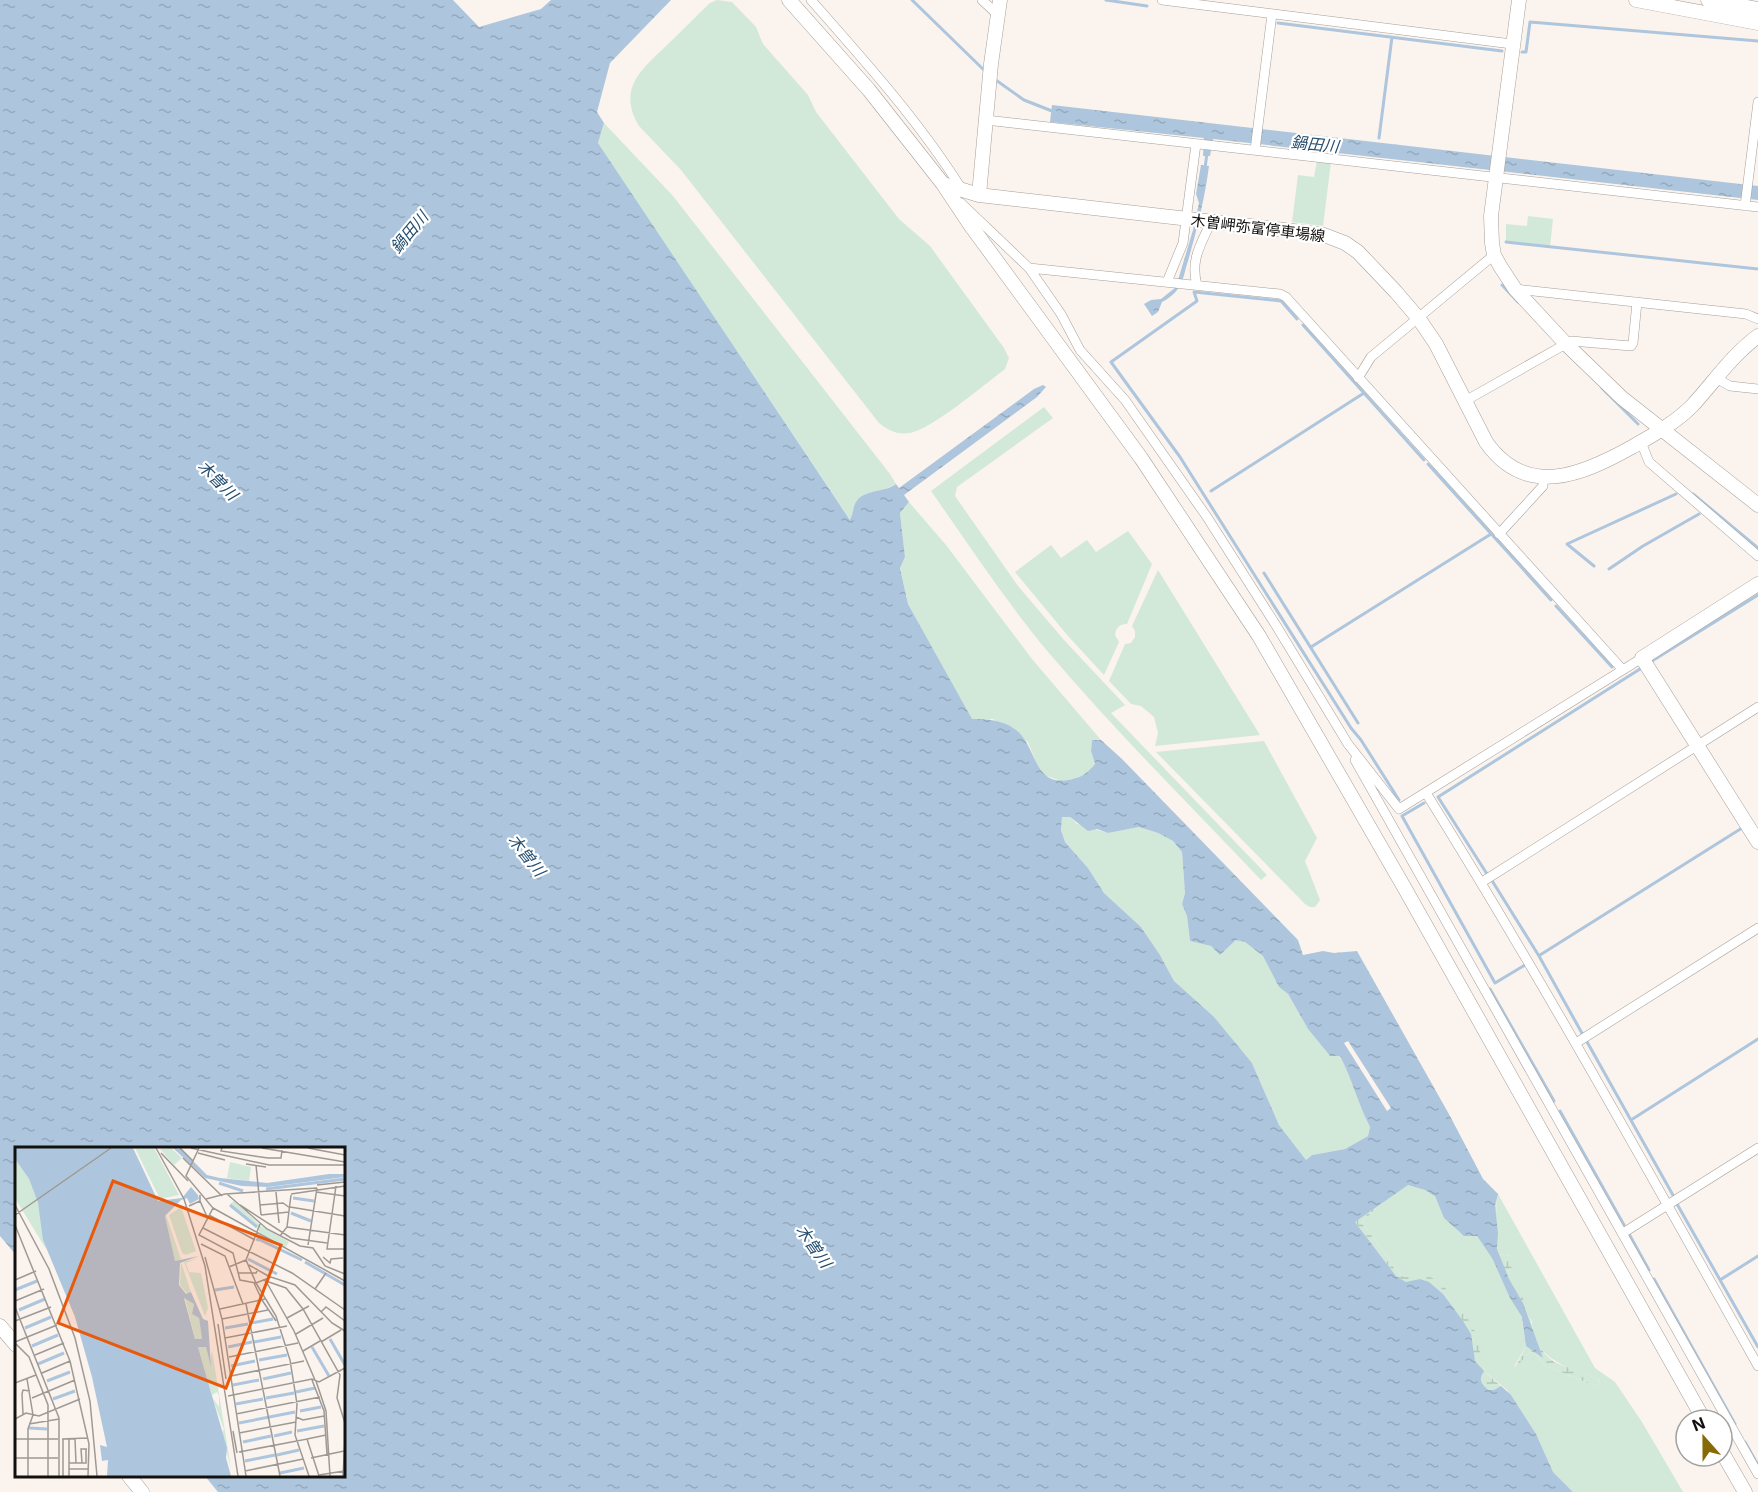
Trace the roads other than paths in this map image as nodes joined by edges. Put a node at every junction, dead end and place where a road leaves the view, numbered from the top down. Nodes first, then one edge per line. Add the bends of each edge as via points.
1 (789, 0) edge
2 (811, 0) edge
3 (982, 0) edge
4 (1000, 0) edge
5 (1162, 0) edge
6 (1519, 0) edge
7 (1636, 0) edge
8 (1708, 0) edge
9 (1758, 9) edge
10 (1272, 14) junction
11 (999, 16) junction
12 (1758, 23) edge
13 (1512, 44) junction
14 (1758, 102) edge
15 (986, 120) junction
16 (1198, 144) junction
17 (1255, 148) junction
18 (1496, 178) junction
19 (943, 184) junction
20 (961, 188) junction
21 (979, 195) junction
22 (1746, 203) junction
23 (1758, 207) edge
24 (1198, 220) junction
25 (1494, 255) junction
26 (1029, 268) junction
27 (1171, 283) junction
28 (1197, 285) junction
29 (1515, 289) junction
30 (1637, 302) junction
31 (1419, 319) junction
32 (1758, 319) edge
33 (1758, 336) edge
34 (1566, 344) junction
35 (1358, 378) junction
36 (1716, 378) junction
37 (1758, 389) edge
38 (1465, 401) junction
39 (1662, 430) junction
40 (1641, 442) junction
41 (1543, 478) junction
42 (1758, 505) edge
43 (1499, 534) junction
44 (1758, 556) edge
45 (1758, 584) edge
46 (1642, 658) junction
47 (1622, 669) junction
48 (1758, 707) edge
49 (1348, 744) junction
50 (1696, 746) junction
51 (1426, 793) junction
52 (1758, 842) edge
53 (1482, 882) junction
54 (1758, 928) edge
55 (1576, 1043) junction
56 (1758, 1148) edge
57 (1668, 1206) junction
58 (1623, 1233) junction
59 (0, 1326) edge
60 (15, 1344) edge
61 (1758, 1366) edge
62 (1697, 1408) edge
63 (1731, 1468) edge
64 (1758, 1474) edge
65 (130, 1477) edge
66 (142, 1492) edge
67 (1745, 1492) edge

1 - 19 street via 869,90
2 - 20 street via 875,72
3 - 11 street
4 - 11 street
5 - 10 street
6 - 13 street
7 - 12 street
8 - 9 street
10 - 13 street
10 - 17 street
11 - 15 street
13 - 18 street
14 - 22 street
15 - 16 street
15 - 21 street
16 - 17 street
16 - 24 street
17 - 18 street
18 - 22 street
18 - 25 street via 1491,230
19 - 20 street, 木曽岬弥富停車場線
19 - 26 street
19 - 62 street via 1142,458 1259,636
20 - 21 street, 木曽岬弥富停車場線
21 - 24 street, 木曽岬弥富停車場線
22 - 23 street
24 - 27 street
24 - 28 street via 1193,272
24 - 31 street, 木曽岬弥富停車場線 via 1324,235 1345,243 1374,267
25 - 29 street
25 - 31 street
26 - 27 street
26 - 49 street via 1062,314 1080,351 1125,400 1208,517
27 - 28 street
28 - 35 street via 1286,297
29 - 30 street
29 - 34 street
30 - 32 street via 1746,314
30 - 34 street via 1631,346 1571,341
31 - 35 street via 1371,357
31 - 38 street, 木曽岬弥富停車場線
33 - 36 street, 木曽岬弥富停車場線
34 - 38 street
34 - 39 street
35 - 43 street
36 - 37 street via 1730,386
36 - 39 street, 木曽岬弥富停車場線 via 1691,407
38 - 41 street, 木曽岬弥富停車場線 via 1494,453 1519,471
39 - 40 street, 木曽岬弥富停車場線
39 - 42 street
40 - 41 street, 木曽岬弥富停車場線 via 1579,472
40 - 44 street via 1649,462
41 - 43 street via 1543,486
43 - 47 street
45 - 46 street
46 - 47 street
46 - 50 street
47 - 51 street
48 - 50 street
49 - 51 street via 1399,809
49 - 58 street
50 - 52 street
50 - 53 street
51 - 53 street
53 - 55 street
54 - 55 street
55 - 57 street
56 - 57 street
57 - 58 street
57 - 61 street
58 - 64 street
59 - 60 street
63 - 67 street
65 - 66 street

